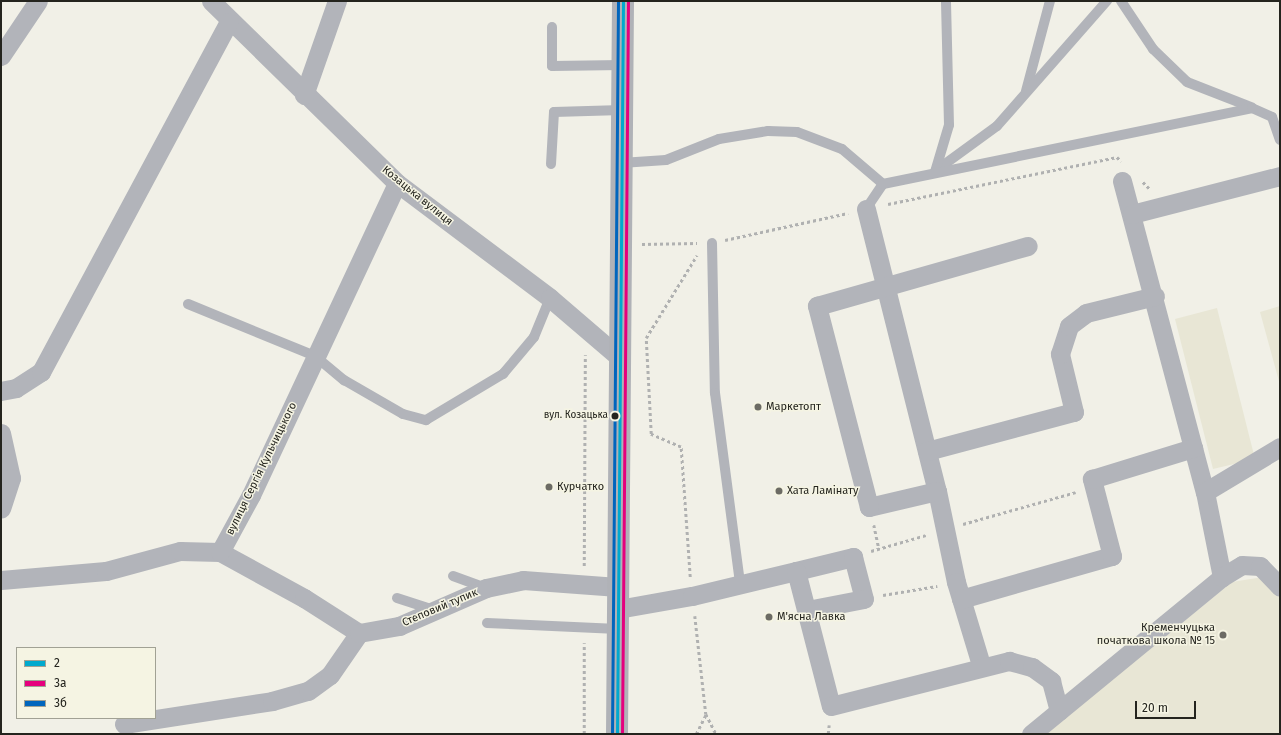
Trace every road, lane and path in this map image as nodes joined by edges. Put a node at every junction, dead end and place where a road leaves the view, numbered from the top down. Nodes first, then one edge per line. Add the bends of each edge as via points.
1 (38, 1) edge
2 (211, 1) edge
3 (337, 1) edge
4 (623, 1) edge
5 (946, 1) edge
6 (1050, 1) edge
7 (1107, 1) edge
8 (1121, 1) edge
9 (229, 22) junction
10 (552, 27) dead end
11 (1, 56) edge
12 (622, 65) junction
13 (304, 95) junction
14 (1025, 95) junction
15 (1252, 108) junction
16 (622, 110) junction
17 (1280, 140) edge
18 (621, 163) junction
19 (552, 164) dead end
20 (934, 172) junction
21 (1128, 174) junction
22 (1280, 176) edge
23 (397, 183) junction
24 (883, 184) junction
25 (1167, 205) junction
26 (866, 209) junction
27 (1132, 214) junction
28 (708, 243) junction
29 (621, 245) junction
30 (1028, 246) dead end
31 (886, 286) junction
32 (1155, 296) junction
33 (550, 298) junction
34 (188, 304) dead end
35 (585, 326) junction
36 (315, 356) junction
37 (620, 358) junction
38 (1, 391) edge
39 (1, 433) edge
40 (1280, 447) edge
41 (1194, 448) junction
42 (927, 451) junction
43 (1093, 486) junction
44 (937, 490) junction
45 (1205, 492) junction
46 (1, 508) edge
47 (944, 530) junction
48 (220, 552) junction
49 (853, 557) junction
50 (796, 570) junction
51 (453, 576) dead end
52 (1222, 577) junction
53 (1, 580) edge
54 (740, 584) junction
55 (584, 585) junction
56 (618, 587) junction
57 (1280, 587) edge
58 (486, 588) junction
59 (959, 590) junction
60 (692, 596) junction
61 (397, 598) dead end
62 (864, 598) junction
63 (807, 610) junction
64 (438, 612) junction
65 (618, 619) junction
66 (487, 623) dead end
67 (584, 628) junction
68 (359, 633) junction
69 (981, 665) junction
70 (1059, 711) junction
71 (706, 714) junction
72 (124, 724) dead end
73 (584, 734) edge
74 (617, 734) edge
75 (696, 734) edge
76 (716, 734) edge
77 (1031, 734) edge

1 - 11 street
2 - 9 street, Козацька вулиця
3 - 13 street
4 - 12 street
5 - 20 lane via 949,125
6 - 14 lane
7 - 14 lane
8 - 15 lane via 1153,49 1186,82
9 - 13 street, Козацька вулиця
9 - 38 street via 41,372 16,388
10 - 12 lane via 552,66
12 - 16 street
13 - 23 street, Козацька вулиця
14 - 20 lane via 997,126
15 - 17 lane via 1272,118
15 - 20 lane
16 - 18 street
16 - 19 lane via 554,112
18 - 24 lane via 666,160 720,139 768,131 797,132 842,149
18 - 29 street
20 - 24 lane
21 - 25 path
21 - 26 path via 1117,157
21 - 27 street
22 - 25 street
23 - 33 street, Козацька вулиця
23 - 36 street, вулиця Сергія Кульчицького
24 - 26 lane
25 - 27 street
26 - 28 path
26 - 31 street
27 - 32 street
28 - 29 path
28 - 54 lane via 715,393
28 - 60 path via 646,338 651,434 681,447
29 - 37 street
30 - 31 street
31 - 42 street
31 - 44 street via 817,306 869,507
32 - 41 street
32 - 42 street via 1086,313 1069,326 1060,354 1074,412
33 - 35 street, Козацька вулиця
33 - 36 lane via 534,337 503,374 426,420 397,410 344,380
34 - 36 lane
35 - 37 street, Козацька вулиця
35 - 55 path
36 - 48 street, вулиця Сергія Кульчицького
37 - 56 street
39 - 46 street via 11,478
40 - 45 street
41 - 43 street via 1092,479
41 - 45 street
42 - 44 street
43 - 47 path
43 - 59 street via 1112,556
44 - 47 street
45 - 52 street
47 - 49 path
47 - 59 street
48 - 53 street via 180,551 106,572
48 - 68 street via 304,598
49 - 50 street
49 - 62 street
50 - 54 street
50 - 63 street
51 - 58 lane
52 - 57 street via 1242,565 1260,566
52 - 70 street
54 - 60 street
55 - 56 street, Степовий тупик
55 - 58 street, Степовий тупик via 523,580
56 - 65 street
58 - 64 street, Степовий тупик
59 - 62 path
59 - 69 street
60 - 65 street
60 - 71 path
61 - 64 lane
62 - 63 street
63 - 69 street via 831,706
64 - 68 street, Степовий тупик via 399,626
65 - 67 lane
65 - 74 street
66 - 67 lane
67 - 73 path
68 - 72 street via 330,675 308,691 272,701
69 - 70 street via 1009,661 1032,667 1051,681
70 - 77 street
71 - 75 path
71 - 76 path

